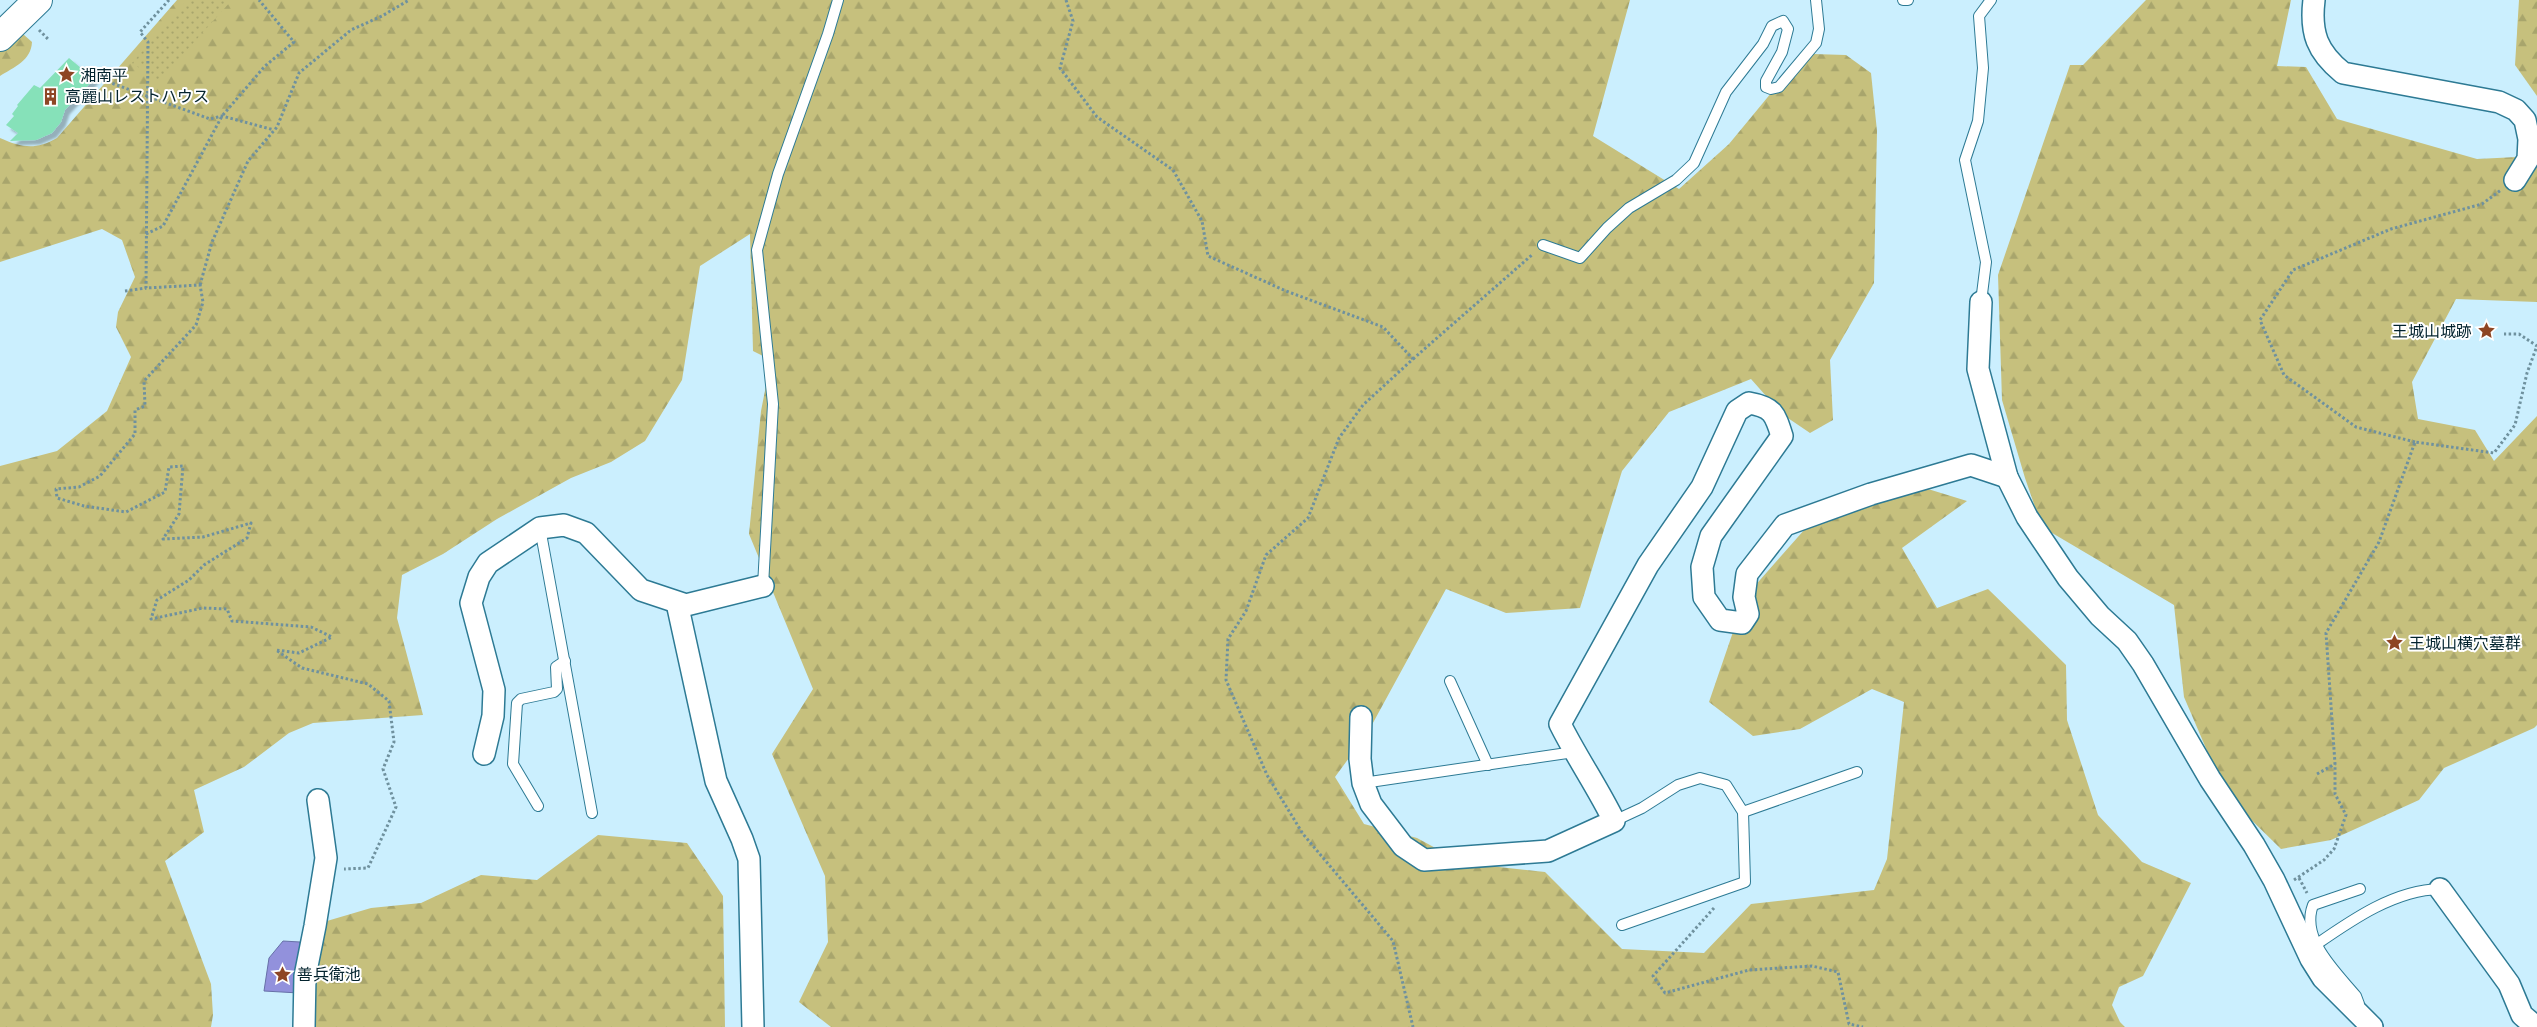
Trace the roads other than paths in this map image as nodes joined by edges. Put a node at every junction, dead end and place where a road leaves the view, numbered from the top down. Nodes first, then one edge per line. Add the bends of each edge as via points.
1 (38, 0) edge
2 (838, 0) edge
3 (1816, 0) edge
4 (1903, 0) edge
5 (1908, 0) edge
6 (1991, 0) edge
7 (2314, 0) edge
8 (0, 37) edge
9 (2515, 180) road end
10 (1543, 245) road end
11 (1981, 302) joint
12 (2006, 477) junction
13 (540, 528) junction
14 (763, 586) joint
15 (677, 603) junction
16 (565, 662) junction
17 (1450, 681) dead end
18 (1361, 717) dead end
19 (1574, 752) junction
20 (484, 754) dead end
21 (1488, 765) junction
22 (1857, 772) dead end
23 (1363, 783) junction
24 (318, 800) dead end
25 (538, 806) dead end
26 (1743, 812) junction
27 (592, 813) dead end
28 (1614, 821) junction
29 (2360, 889) dead end
30 (2440, 889) joint
31 (1622, 925) dead end
32 (2317, 944) junction
33 (2368, 1022) edge
34 (304, 1027) edge
35 (753, 1027) edge
36 (2536, 1027) edge

1 - 8 street
2 - 14 lane via 778,174 757,250 773,404
3 - 10 lane via 1819,29 1816,43 1779,87 1770,89 1766,87 1766,81 1782,52 1788,29 1783,21 1772,26 1763,44 1726,92 1694,163 1676,180 1629,208 1580,258
4 - 5 lane
6 - 11 lane via 1979,16 1983,68 1978,122 1965,160 1986,262
7 - 9 street via 2311,21 2318,43 2326,59 2343,73 2500,102 2516,110 2525,120 2529,139 2528,159
11 - 12 street via 1978,369
12 - 19 street via 1971,465 1871,494 1785,525 1747,574 1744,597 1748,614 1742,622 1728,623 1720,620 1704,597 1702,567 1710,536 1782,436 1776,417 1766,406 1749,403 1737,412 1702,487 1648,564 1560,724
12 - 33 street via 2027,517 2068,578 2100,616 2127,641 2143,664 2210,779 2254,844 2320,973
13 - 15 street via 564,525 586,533 641,590
13 - 16 lane
13 - 20 street via 488,563 479,577 471,603 494,690 494,716
14 - 15 street via 686,605
15 - 35 street via 716,781 749,858
16 - 25 lane via 556,667 557,689 554,692 524,698 517,703 513,764
16 - 27 lane
17 - 21 lane
18 - 23 street
19 - 21 lane
19 - 28 street via 1598,788
21 - 23 lane
22 - 26 lane
23 - 28 street via 1371,804 1403,846 1424,860 1548,851
24 - 34 street via 326,858 305,976
26 - 28 lane via 1726,785 1700,778 1678,785
26 - 31 lane via 1745,882
29 - 32 lane via 2314,905 2310,914
30 - 32 lane via 2419,890 2389,902
30 - 36 street via 2509,984 2522,1015
32 - 33 lane via 2356,996

